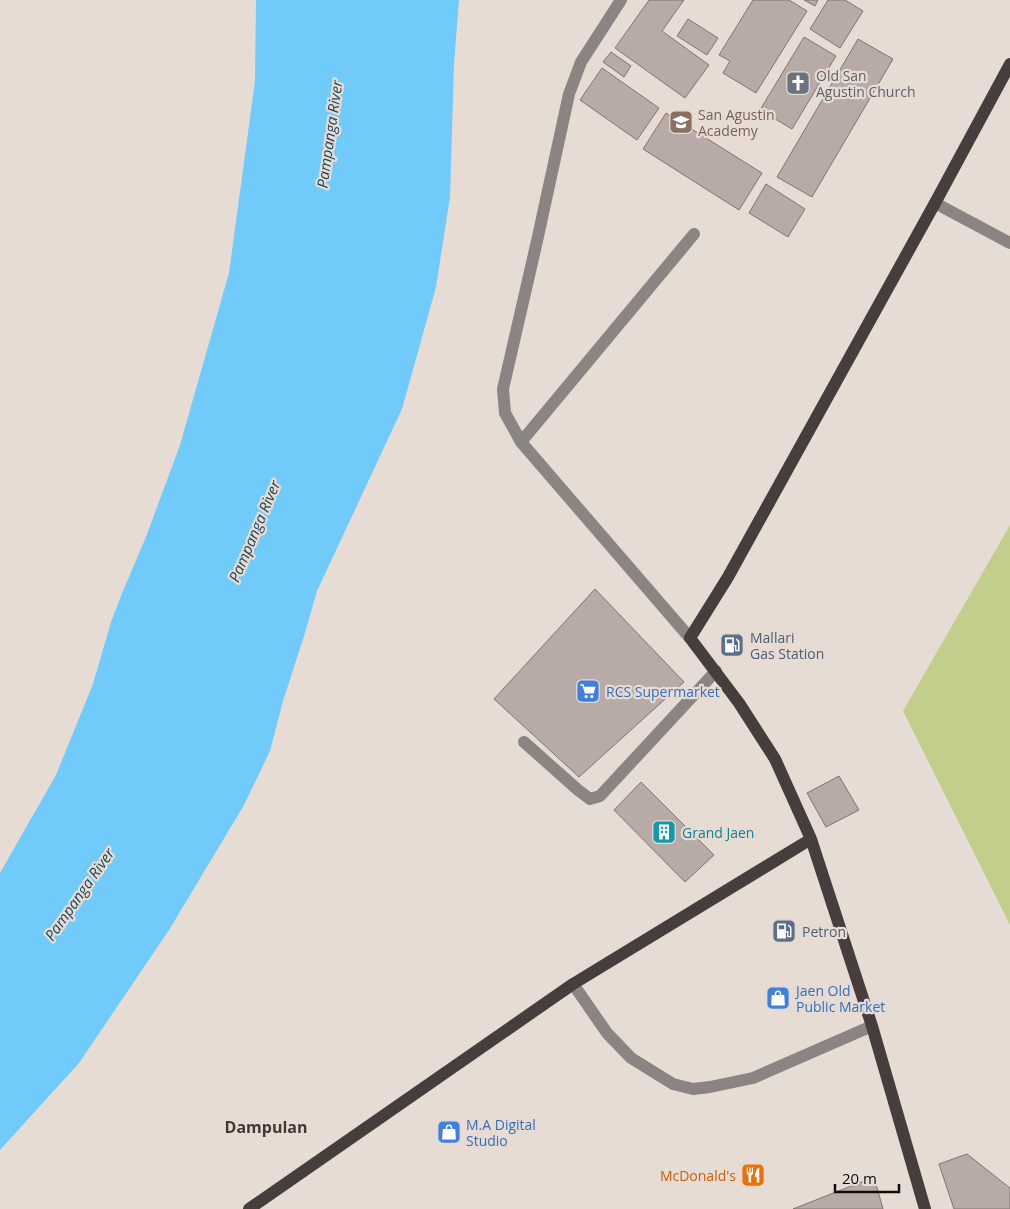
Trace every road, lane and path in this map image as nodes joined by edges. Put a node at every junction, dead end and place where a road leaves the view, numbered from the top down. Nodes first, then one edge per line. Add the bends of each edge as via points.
1 (621, 0) edge
2 (1010, 64) edge
3 (935, 203) junction
4 (694, 234) dead end
5 (1010, 243) edge
6 (521, 442) junction
7 (690, 638) junction
8 (716, 672) junction
9 (524, 742) dead end
10 (811, 840) junction
11 (574, 984) junction
12 (872, 1026) junction
13 (249, 1209) edge
14 (925, 1209) edge

1 - 6 street via 581,62 569,94 503,389 504,413
2 - 3 main road
3 - 5 street
3 - 7 main road via 728,577
4 - 6 street
6 - 7 street
7 - 8 main road
8 - 9 street via 600,796 590,799
8 - 10 main road via 775,759
10 - 11 main road
10 - 12 main road
11 - 12 street via 608,1033 632,1058 673,1084 692,1089 753,1078
11 - 13 main road
12 - 14 main road

